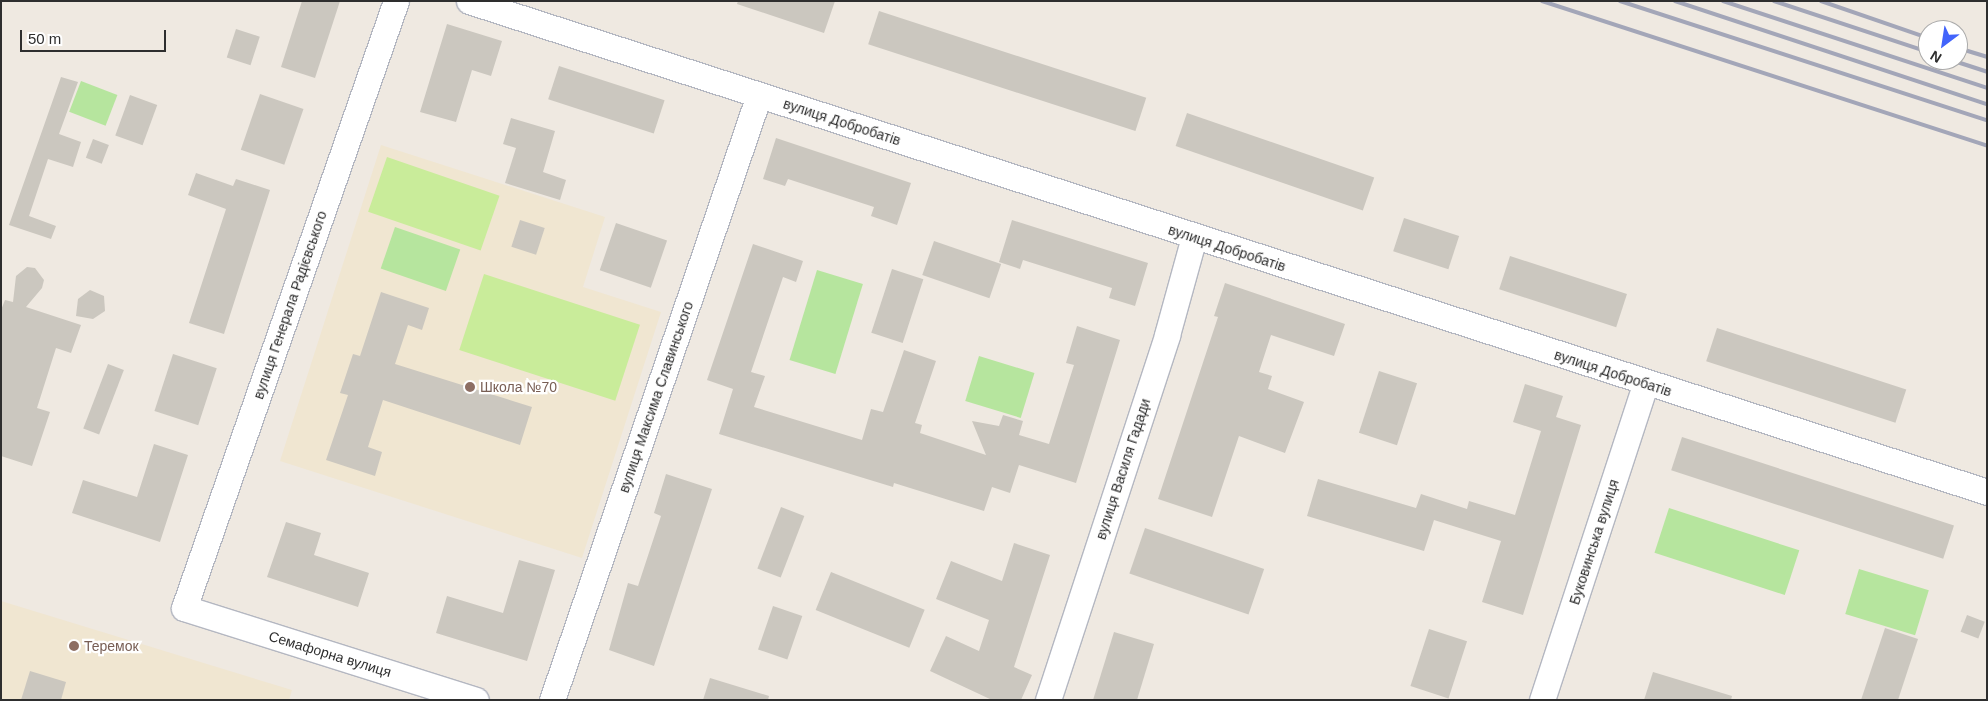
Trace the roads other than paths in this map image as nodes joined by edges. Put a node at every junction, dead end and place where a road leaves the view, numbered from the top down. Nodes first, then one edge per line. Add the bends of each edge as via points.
1 (396, 1) edge
2 (469, 1) edge
3 (759, 95) junction
4 (1194, 237) junction
5 (1645, 384) junction
6 (1987, 492) edge
7 (184, 608) joint
8 (476, 700) edge
9 (552, 700) edge
10 (1048, 700) edge
11 (1542, 700) edge

1 - 7 street, вулиця Генерала Радієвського
2 - 3 street, вулиця Добробатів
3 - 4 street, вулиця Добробатів
3 - 9 street, вулиця Максима Славинського
4 - 5 street, вулиця Добробатів
4 - 10 street, вулиця Василя Гадади via 1167,335
5 - 6 street, вулиця Добробатів
5 - 11 street, Буковинська вулиця
7 - 8 street, Семафорна вулиця

